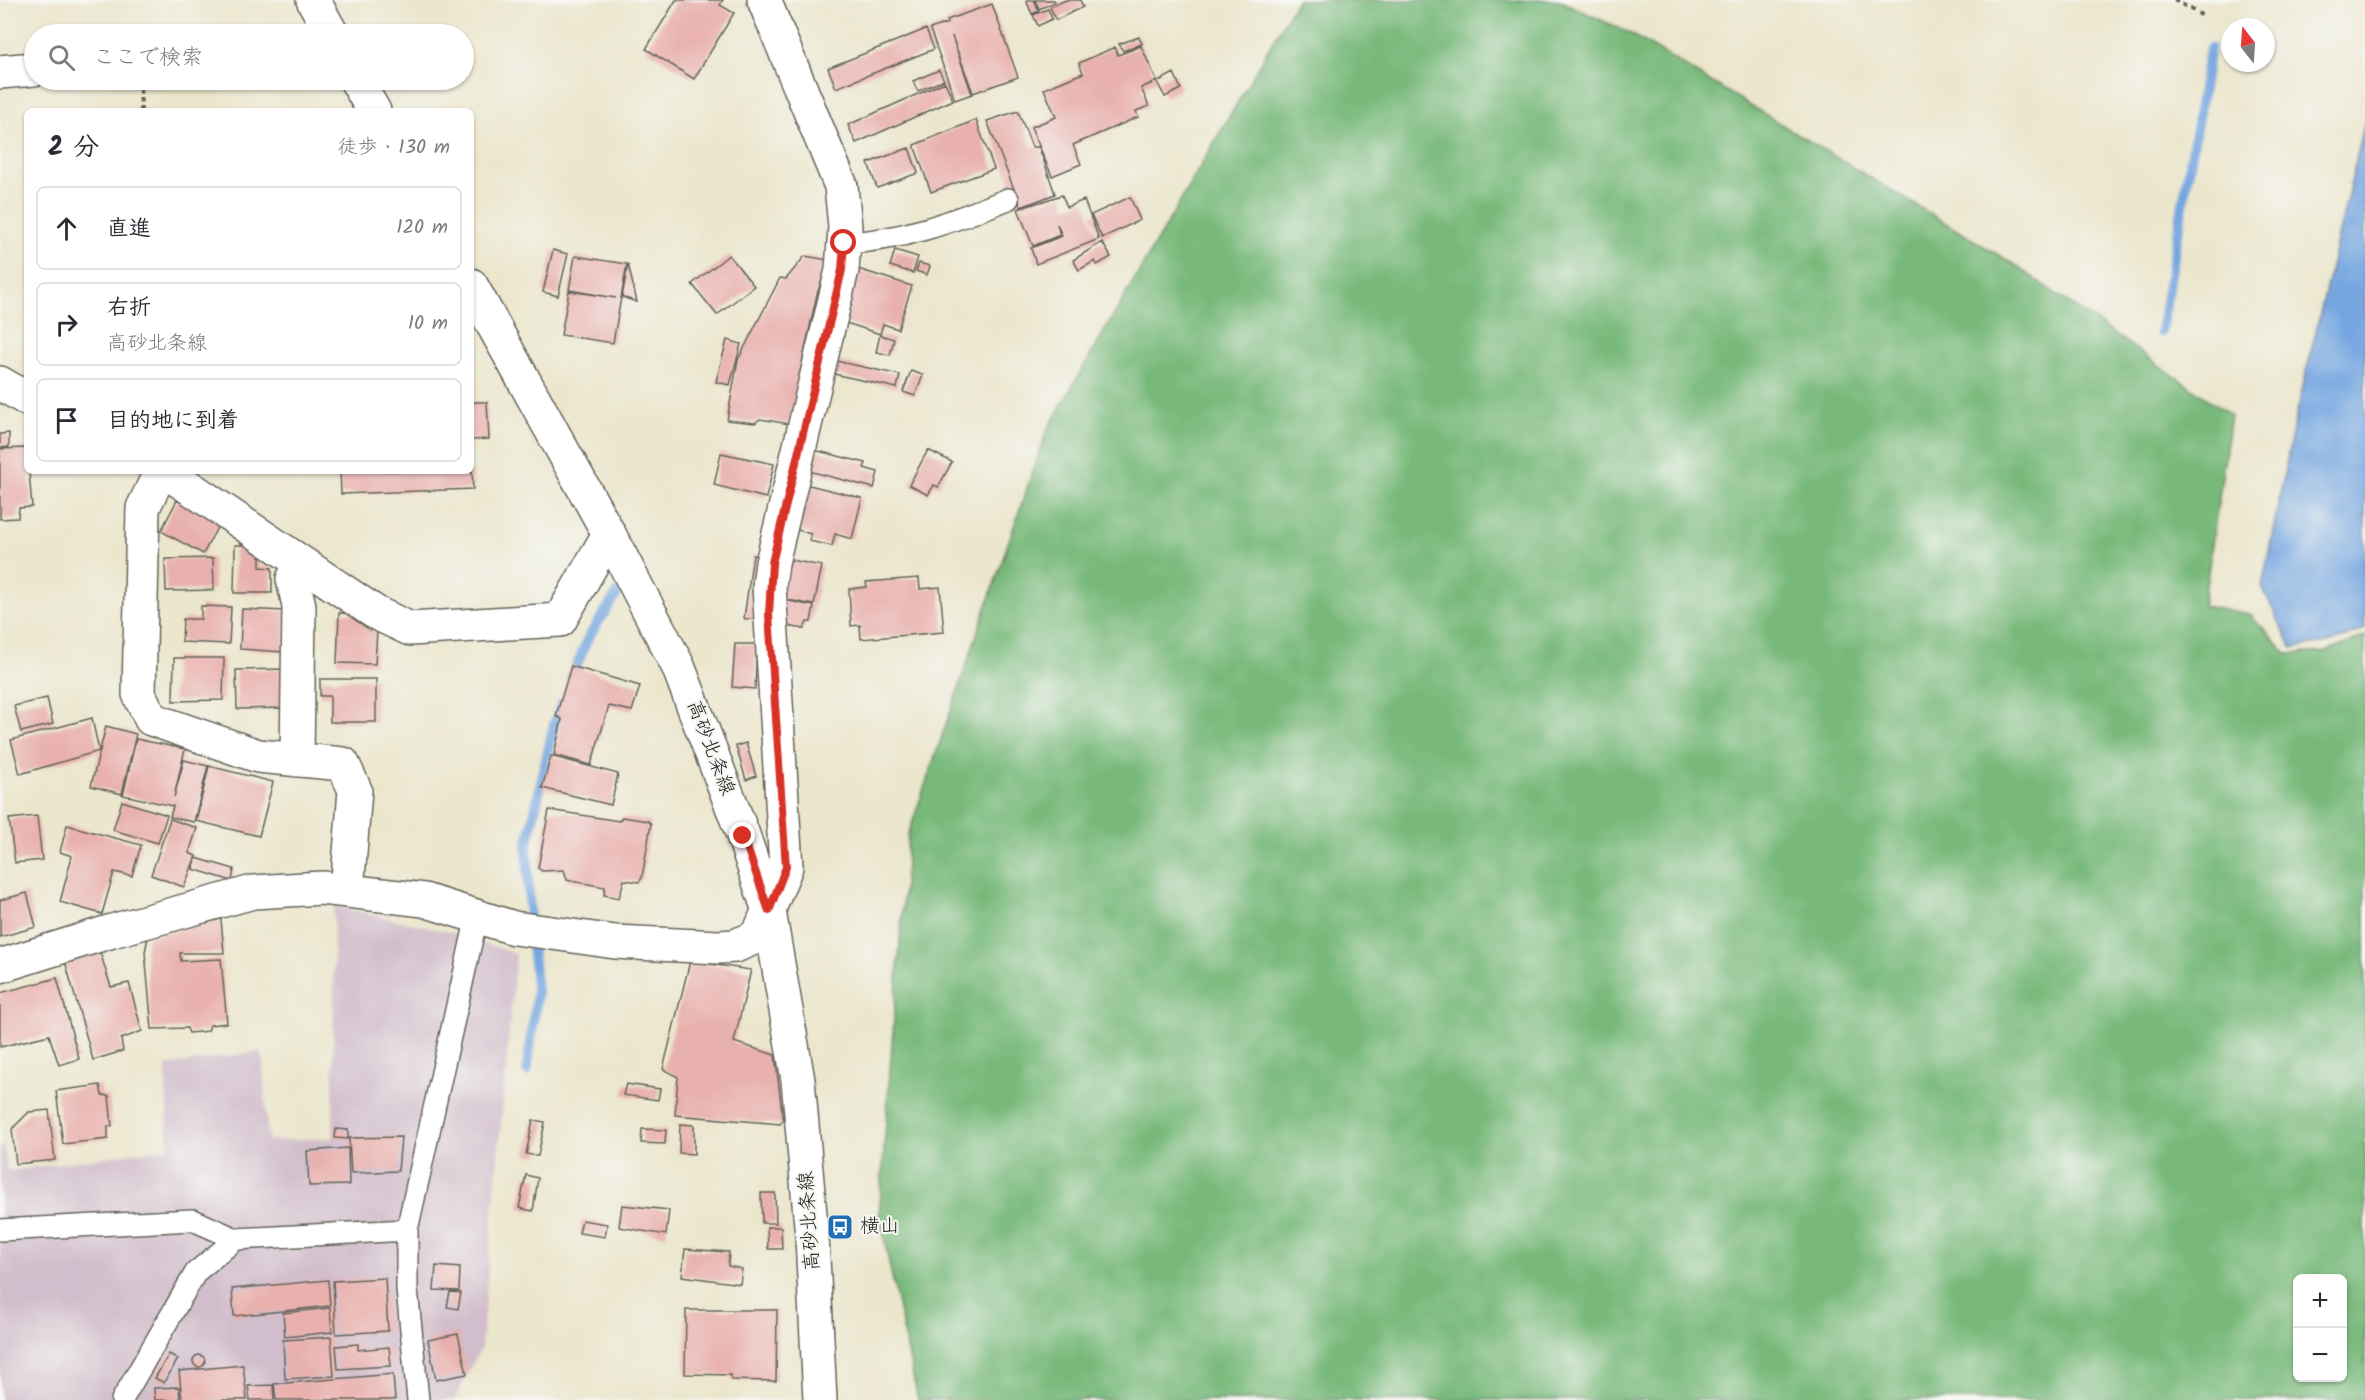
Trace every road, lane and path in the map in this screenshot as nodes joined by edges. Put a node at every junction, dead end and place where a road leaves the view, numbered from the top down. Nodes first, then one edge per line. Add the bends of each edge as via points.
1 (313, 0) edge
2 (764, 0) edge
3 (2175, 0) edge
4 (2203, 16) dead end
5 (326, 24) edge
6 (24, 70) edge
7 (0, 72) edge
8 (140, 90) edge
9 (362, 90) edge
10 (141, 108) edge
11 (372, 108) edge
12 (1008, 200) dead end
13 (844, 243) junction
14 (474, 290) edge
15 (0, 383) edge
16 (24, 397) edge
17 (161, 474) edge
18 (168, 474) edge
19 (609, 534) junction
20 (293, 579) dead end
21 (297, 760) junction
22 (347, 891) junction
23 (769, 911) junction
24 (477, 916) junction
25 (0, 966) edge
26 (0, 1230) edge
27 (407, 1230) junction
28 (236, 1239) junction
29 (122, 1400) edge
30 (418, 1400) edge
31 (820, 1400) edge

1 - 5 street
2 - 13 street via 841,186
3 - 4 path
6 - 7 street
8 - 10 path
9 - 11 street
12 - 13 lane via 939,226 878,242
13 - 23 street via 842,270 772,563 769,614 786,867
14 - 19 street, 高砂北条線
15 - 16 street
17 - 21 street via 143,508 139,694 151,718 258,756
18 - 19 street via 376,613 410,629 560,620
19 - 23 street, 高砂北条線 via 678,666
20 - 21 street via 299,606
21 - 22 street via 343,764 355,789
22 - 24 street via 424,900
22 - 25 street via 322,888 253,892
23 - 24 street via 754,938 735,946 615,942 530,930
23 - 31 street, 高砂北条線 via 798,1080 812,1237
24 - 27 lane
26 - 28 lane via 193,1220
27 - 28 lane
27 - 30 lane via 407,1289
28 - 29 lane via 196,1272

